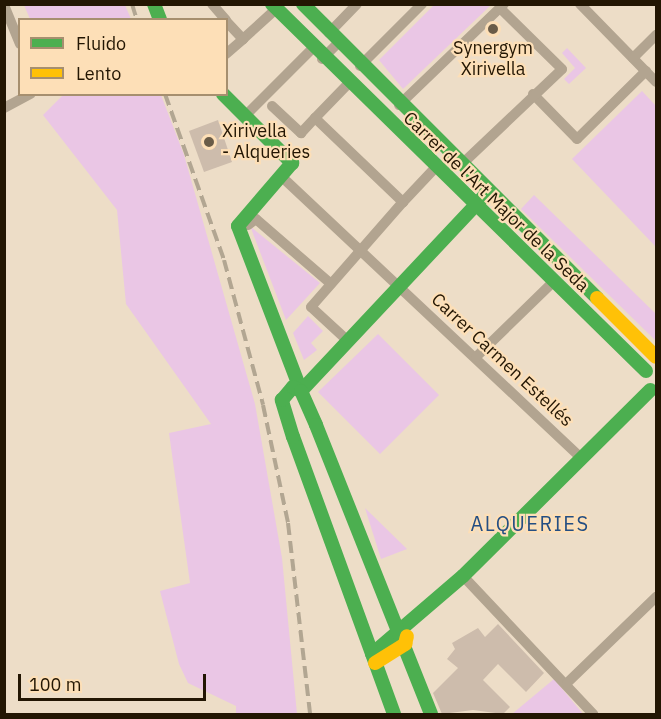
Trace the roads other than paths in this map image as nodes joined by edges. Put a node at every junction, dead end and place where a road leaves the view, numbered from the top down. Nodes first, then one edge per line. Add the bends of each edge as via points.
1 (212, 4) edge
2 (303, 4) edge
3 (357, 4) edge
4 (422, 4) edge
5 (580, 4) edge
6 (4, 5) edge
7 (502, 6) edge
8 (274, 7) edge
9 (224, 18) edge
10 (228, 22) edge
11 (328, 33) junction
12 (657, 35) edge
13 (18, 39) edge
14 (243, 39) junction
15 (312, 49) junction
16 (228, 52) edge
17 (633, 58) junction
18 (360, 66) junction
19 (646, 71) junction
20 (657, 82) edge
21 (348, 84) junction
22 (533, 94) junction
23 (26, 96) edge
24 (225, 96) edge
25 (399, 105) junction
26 (272, 106) dead end
27 (4, 108) edge
28 (245, 116) junction
29 (315, 118) junction
30 (461, 165) junction
31 (435, 168) junction
32 (282, 177) junction
33 (487, 193) junction
34 (403, 202) junction
35 (474, 206) junction
36 (248, 225) dead end
37 (361, 250) junction
38 (553, 282) junction
39 (331, 284) junction
40 (399, 286) junction
41 (348, 341) junction
42 (476, 357) junction
43 (657, 357) edge
44 (651, 366) edge
45 (301, 391) junction
46 (653, 392) edge
47 (316, 425) junction
48 (293, 437) junction
49 (582, 459) junction
50 (463, 576) junction
51 (444, 593) junction
52 (657, 597) edge
53 (391, 608) junction
54 (400, 630) junction
55 (405, 644) junction
56 (373, 659) junction
57 (567, 683) junction
58 (394, 714) edge
59 (431, 714) edge
60 (592, 714) edge

1 - 9 street
2 - 11 street, Carrer de l'Art Major de la Seda
3 - 11 street
4 - 18 street
5 - 17 street
6 - 13 street
7 - 22 street via 562,69
7 - 25 street
8 - 14 street
8 - 15 street, Carrer de l'Art Major de la Seda
10 - 14 street
11 - 15 street
11 - 15 street
11 - 18 street, Carrer de l'Art Major de la Seda
12 - 17 street
14 - 16 street
15 - 21 street, Carrer de l'Art Major de la Seda
15 - 28 street
17 - 19 street
18 - 25 street, Carrer de l'Art Major de la Seda
19 - 20 street
19 - 22 street via 577,139
21 - 29 street
21 - 31 street, Carrer de l'Art Major de la Seda
22 - 30 street
23 - 27 street
24 - 28 street
25 - 30 street, Carrer de l'Art Major de la Seda
26 - 29 street via 301,133
28 - 32 street via 292,162
29 - 34 street
30 - 33 street, Carrer de l'Art Major de la Seda
31 - 34 street
31 - 35 street, Carrer de l'Art Major de la Seda
32 - 37 street, Carrer Carmen Estellés
32 - 45 street via 238,226
33 - 35 street
33 - 43 street, Carrer de l'Art Major de la Seda
34 - 37 street
35 - 38 street, Carrer de l'Art Major de la Seda
35 - 40 street
36 - 39 street via 256,219
37 - 39 street
37 - 40 street, Carrer Carmen Estellés
38 - 42 street
38 - 44 street, Carrer de l'Art Major de la Seda
39 - 41 street via 311,307
40 - 41 street
40 - 42 street, Carrer Carmen Estellés
41 - 45 street
42 - 49 street, Carrer Carmen Estellés
44 - 46 street
45 - 47 street
45 - 48 street via 289,389 282,400
46 - 49 street
47 - 48 street
47 - 53 street
48 - 56 street
49 - 50 street
50 - 51 street
50 - 57 street
51 - 53 street via 417,607
51 - 54 street
51 - 55 street
52 - 57 street
53 - 54 street
54 - 55 street
54 - 56 street
55 - 56 street
55 - 59 street
56 - 58 street
57 - 60 street

